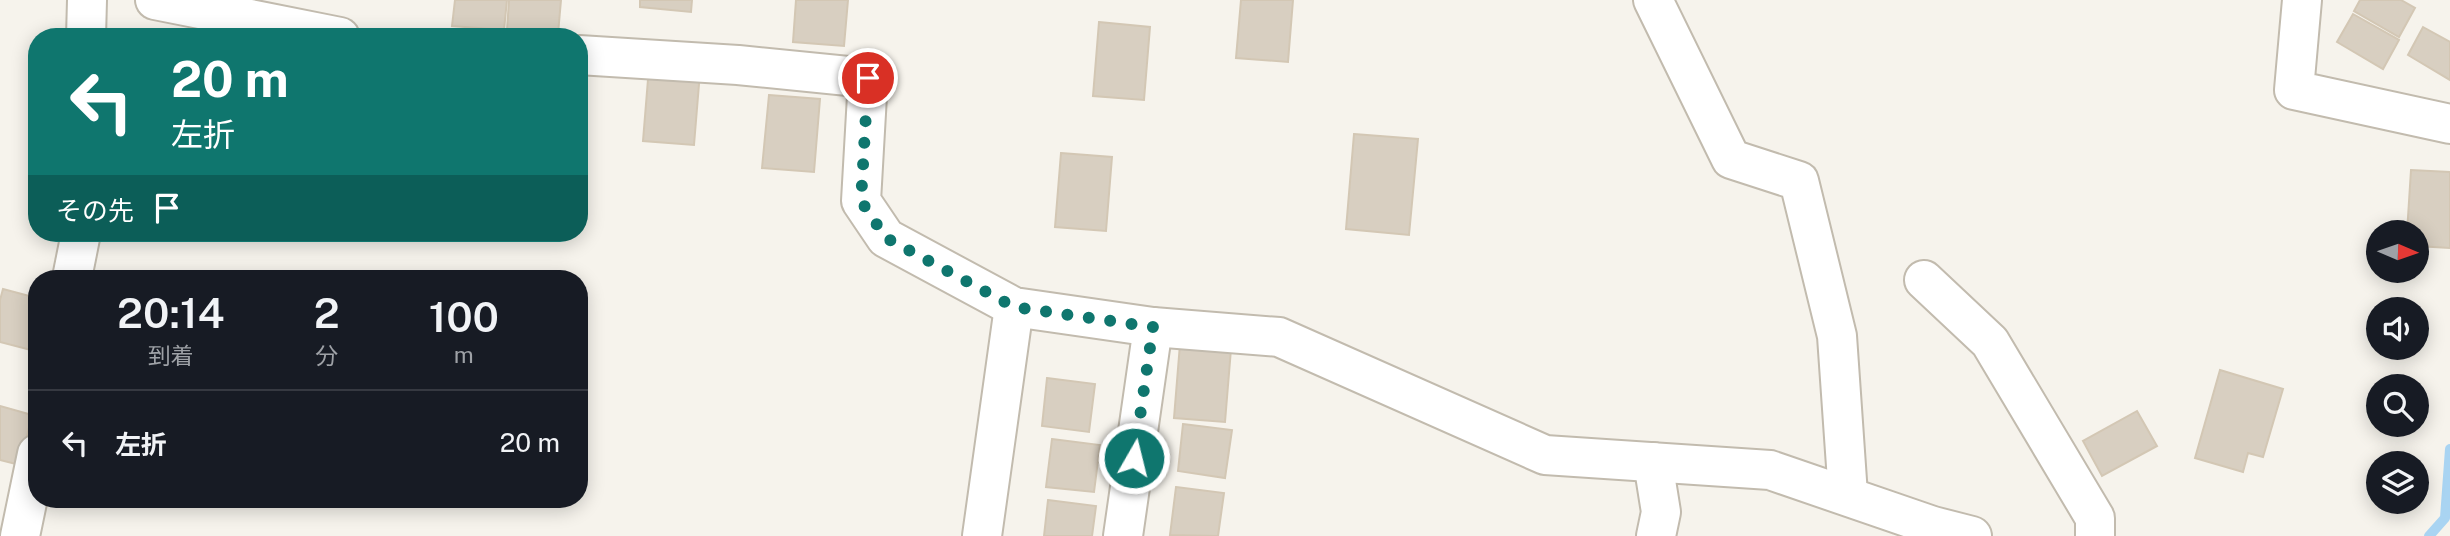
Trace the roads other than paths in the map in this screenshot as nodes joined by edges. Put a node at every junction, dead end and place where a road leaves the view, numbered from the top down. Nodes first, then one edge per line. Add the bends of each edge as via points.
1 (87, 0) edge
2 (155, 0) edge
3 (1653, 0) edge
4 (2302, 0) edge
5 (86, 28) edge
6 (295, 28) edge
7 (588, 56) edge
8 (2450, 124) edge
9 (79, 242) edge
10 (74, 270) edge
11 (1924, 280) dead end
12 (1014, 307) junction
13 (1153, 327) junction
14 (1653, 462) junction
15 (1848, 495) junction
16 (28, 497) edge
17 (20, 536) edge
18 (982, 536) edge
19 (1123, 536) edge
20 (1656, 536) edge
21 (1972, 536) edge
22 (2095, 536) edge

1 - 5 street
2 - 6 street
3 - 15 street via 1731,159 1799,181 1837,336
4 - 8 street via 2294,90
7 - 12 street via 868,78 861,201 886,238
9 - 10 street
11 - 22 street via 1990,342 2095,518
12 - 13 street
12 - 18 street
13 - 14 street via 1279,337 1545,455
13 - 19 street
14 - 15 street via 1769,470
14 - 20 street via 1661,512
15 - 21 street
16 - 17 street

